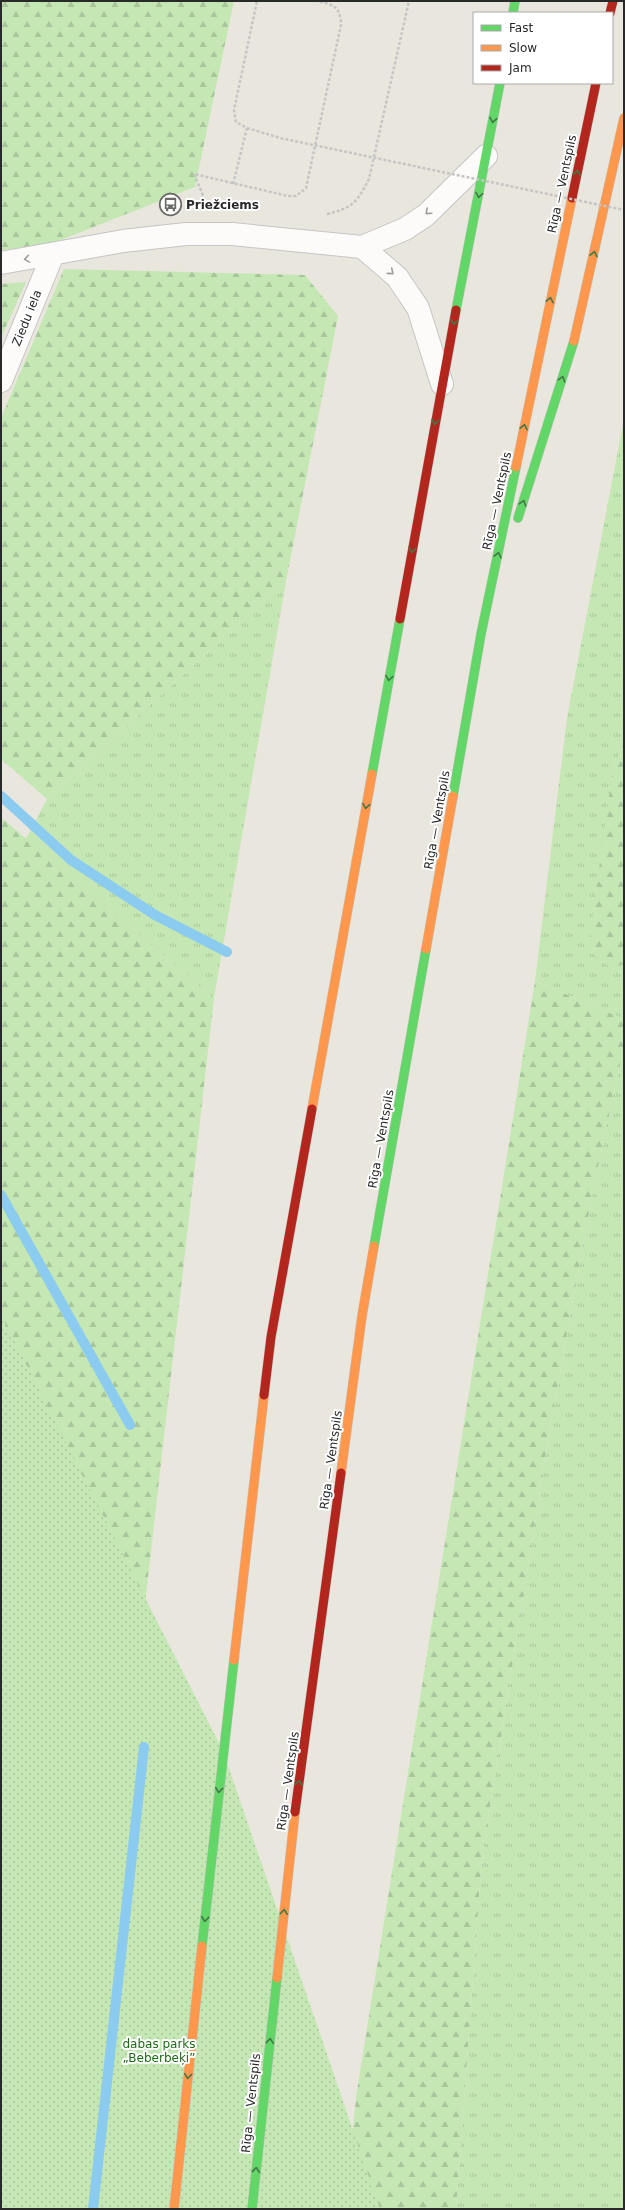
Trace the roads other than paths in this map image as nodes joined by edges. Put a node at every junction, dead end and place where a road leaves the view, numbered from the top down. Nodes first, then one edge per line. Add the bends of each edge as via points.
1 (515, 1) edge
2 (612, 1) edge
3 (513, 12) edge
4 (610, 12) edge
5 (500, 84) edge
6 (596, 84) edge
7 (624, 118) edge
8 (486, 156) junction
9 (362, 247) junction
10 (53, 254) junction
11 (1, 263) edge
12 (1, 381) edge
13 (442, 384) junction
14 (515, 527) dead end
15 (510, 542) dead end
16 (481, 634) junction
17 (174, 2209) edge
18 (252, 2209) edge

1 - 3 highway
2 - 4 highway
5 -> 8 highway
16 -> 6 highway, Rīga — Ventspils
14 -> 7 highway via 578,329
8 -> 9 street via 426,215 405,229
8 -> 13 highway
9 - 10 street via 232,234 186,234 123,241
9 -> 13 street via 397,277 418,308
10 -> 11 street
10 - 12 street, Ziedu iela
13 -> 17 highway via 271,1337
15 - 16 highway
18 -> 16 highway, Rīga — Ventspils via 290,1851 362,1316

